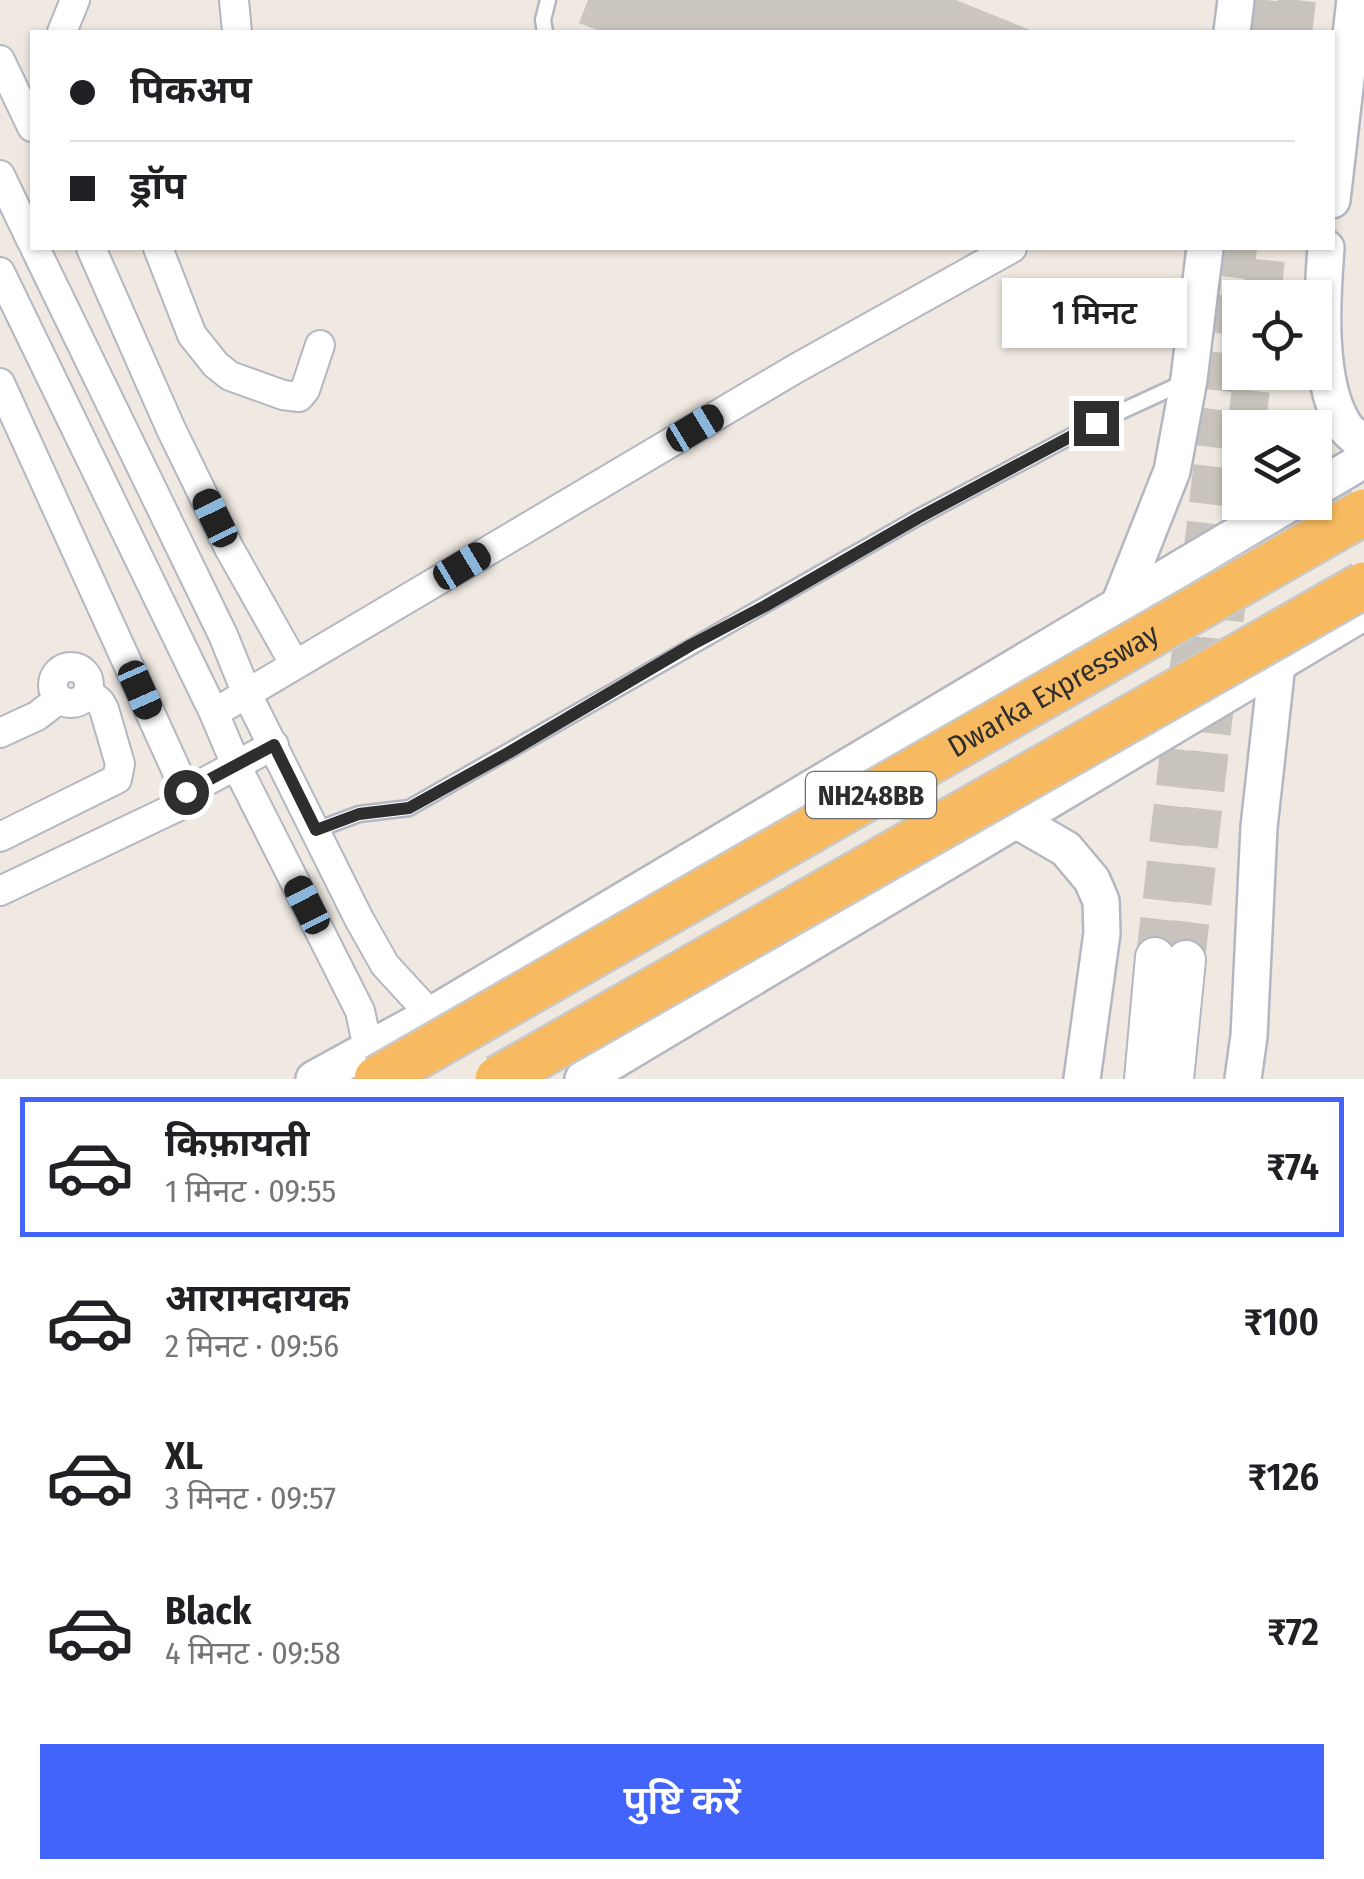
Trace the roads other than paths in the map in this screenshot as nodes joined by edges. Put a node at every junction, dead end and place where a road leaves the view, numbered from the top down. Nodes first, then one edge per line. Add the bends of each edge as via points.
1 (75, 0) edge
2 (234, 0) edge
3 (548, 0) edge
4 (1236, 0) edge
5 (1355, 0) edge
6 (63, 30) edge
7 (238, 30) edge
8 (545, 30) edge
9 (1232, 30) edge
10 (0, 60) edge
11 (30, 122) edge
12 (1335, 174) edge
13 (0, 175) edge
14 (30, 239) edge
15 (30, 246) edge
16 (35, 250) edge
17 (91, 250) edge
18 (159, 250) edge
19 (1008, 250) edge
20 (1205, 250) edge
21 (1326, 250) edge
22 (0, 260) edge
23 (0, 272) edge
24 (320, 345) dead end
25 (1189, 380) junction
26 (0, 383) edge
27 (1364, 444) edge
28 (1364, 460) edge
29 (1332, 479) edge
30 (1364, 512) edge
31 (1262, 520) edge
32 (1119, 605) junction
33 (1359, 616) edge
34 (1276, 664) junction
35 (295, 665) junction
36 (247, 694) junction
37 (214, 714) junction
38 (0, 733) edge
39 (274, 745) junction
40 (236, 765) junction
41 (186, 792) junction
42 (1016, 820) junction
43 (316, 830) junction
44 (0, 837) edge
45 (0, 892) edge
46 (431, 1015) junction
47 (372, 1064) edge
48 (314, 1079) edge
49 (498, 1079) edge
50 (583, 1079) edge
51 (1082, 1079) edge
52 (1144, 1079) edge
53 (1174, 1079) edge
54 (1243, 1079) edge

1 - 6 street
2 - 7 street
3 - 8 lane
4 - 9 street
5 - 12 street
10 - 11 street
13 - 14 street
15 - 22 street
16 - 36 street
17 - 35 street via 229,548
18 - 24 street via 192,335 230,376 299,397
19 - 35 street
20 - 25 street
21 - 27 street via 1324,348 1332,396 1347,428
23 - 37 street
25 - 32 street via 1172,472
25 - 43 lane via 948,501 409,808 359,814
26 - 41 street
28 - 29 street
30 - 47 highway, Dwarka Expressway / NH248BB, bridge
31 - 32 street
32 - 46 street
33 - 34 street
33 - 49 highway, Dwarka Expressway / NH248BB, bridge
34 - 42 street
34 - 54 street
35 - 36 street
36 - 37 street
36 - 39 street
37 - 40 street
38 - 44 street via 59,699 55,676 77,668 104,709 120,764 114,782
39 - 40 street
39 - 43 street
40 - 41 street
40 - 47 street via 360,1010
41 - 45 street via 183,804
42 - 50 street
42 - 51 street via 1066,849 1101,901
43 - 46 street via 385,965
46 - 47 street
47 - 48 street
52 - 53 main road via 1170,958

